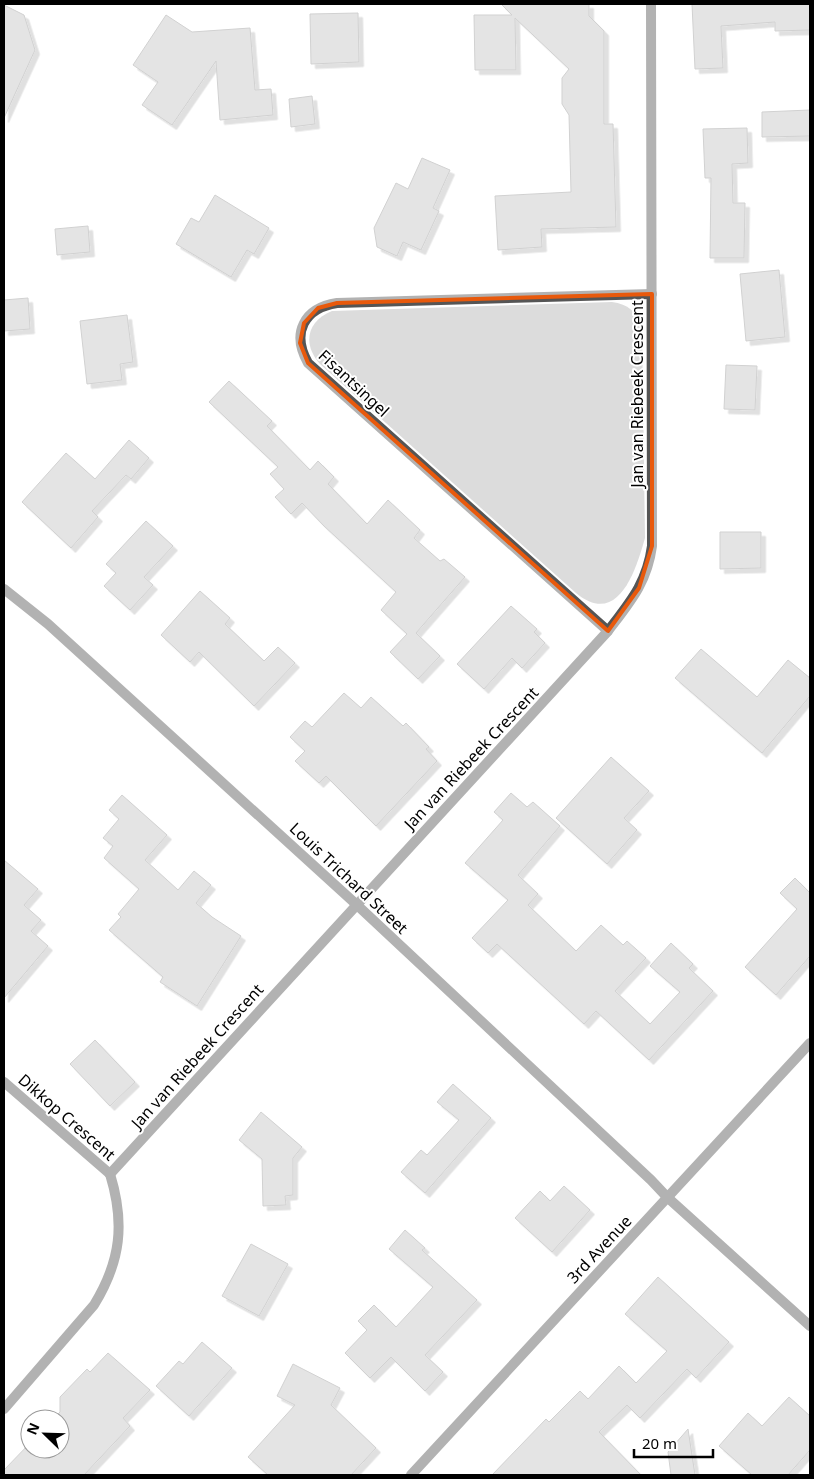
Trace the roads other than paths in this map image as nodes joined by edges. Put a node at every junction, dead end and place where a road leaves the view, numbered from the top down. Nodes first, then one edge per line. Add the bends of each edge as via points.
1 (651, 4) edge
2 (652, 294) junction
3 (4, 590) edge
4 (608, 631) junction
5 (357, 905) junction
6 (810, 1043) edge
7 (4, 1082) edge
8 (110, 1174) junction
9 (667, 1197) junction
10 (810, 1326) edge
11 (4, 1409) edge
12 (411, 1475) edge

1 - 2 street, Jan van Riebeek Crescent
2 - 4 street, Jan van Riebeek Crescent via 652,546 646,574 639,588
2 - 4 street, Fisantsingel via 337,303 318,308 304,323 300,333 302,353 308,363
3 - 5 street, Louis Trichard Street via 48,624
4 - 5 street, Jan van Riebeek Crescent
5 - 8 street, Jan van Riebeek Crescent
5 - 9 street, Louis Trichard Street
6 - 9 street, 3rd Avenue
7 - 8 street, Dikkop Crescent
8 - 11 street via 119,1212 119,1232 112,1270 104,1288 94,1305
9 - 10 street, Louis Trichard Street
9 - 12 street, 3rd Avenue

